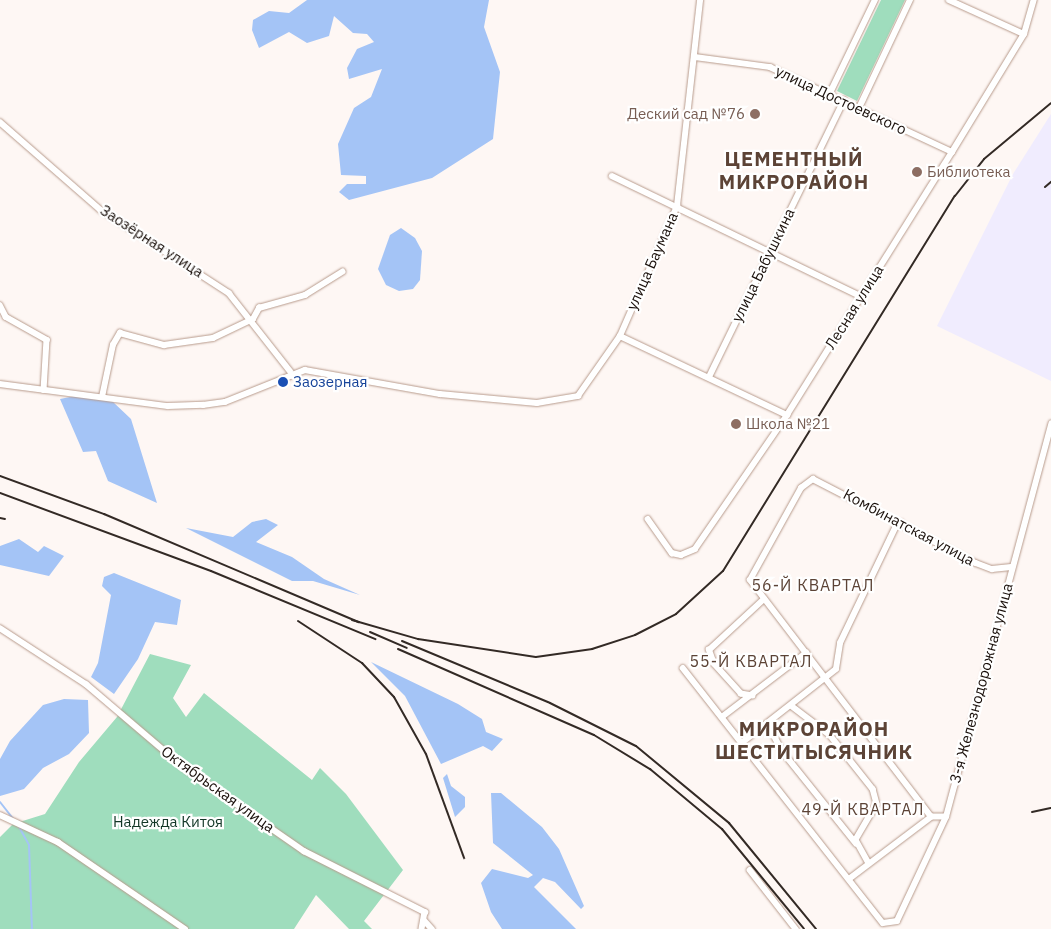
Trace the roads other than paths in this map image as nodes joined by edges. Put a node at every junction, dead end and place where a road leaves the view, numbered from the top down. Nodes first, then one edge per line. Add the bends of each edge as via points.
1 (700, 0) edge
2 (875, 0) edge
3 (910, 0) edge
4 (949, 0) edge
5 (1034, 0) edge
6 (1024, 34) junction
7 (695, 57) junction
8 (830, 93) junction
9 (844, 100) junction
10 (859, 108) junction
11 (0, 122) edge
12 (952, 152) junction
13 (612, 176) dead end
14 (677, 206) junction
15 (768, 251) junction
16 (342, 272) dead end
17 (860, 296) junction
18 (0, 305) edge
19 (252, 318) junction
20 (620, 336) junction
21 (290, 372) junction
22 (709, 377) junction
23 (0, 384) edge
24 (44, 390) junction
25 (102, 397) junction
26 (787, 415) junction
27 (1051, 424) edge
28 (648, 519) dead end
29 (901, 523) junction
30 (1011, 567) junction
31 (764, 599) junction
32 (0, 628) edge
33 (806, 653) junction
34 (683, 668) dead end
35 (828, 680) junction
36 (753, 696) junction
37 (793, 707) junction
38 (722, 717) junction
39 (768, 724) junction
40 (743, 742) junction
41 (0, 815) edge
42 (931, 817) junction
43 (946, 817) junction
44 (856, 843) junction
45 (869, 863) junction
46 (750, 870) dead end
47 (850, 879) junction
48 (424, 920) junction
49 (185, 929) edge
50 (422, 929) edge
51 (432, 929) edge
52 (796, 929) edge

1 - 7 street, улица Баумана
2 - 8 street
3 - 10 street
4 - 6 street
5 - 6 street, Лесная улица
6 - 12 street, Лесная улица
7 - 8 street, улица Достоевского via 770,66
7 - 14 street, улица Баумана
8 - 9 street, улица Достоевского
9 - 10 street, улица Достоевского
9 - 15 street, улица Бабушкина
10 - 12 street, улица Достоевского
11 - 19 street, Заозёрная улица via 102,210 216,283
12 - 17 street, Лесная улица
13 - 14 street
14 - 15 street
14 - 20 street, улица Баумана
15 - 17 street
15 - 22 street, улица Бабушкина
16 - 19 street via 305,295 259,308
17 - 26 street, Лесная улица
18 - 24 street via 6,318 46,340
19 - 21 street, Заозёрная улица
19 - 25 street via 212,338 174,345 151,343 120,333 113,345
20 - 21 street, улица Баумана via 584,392 564,402 537,403 440,394 317,371
20 - 22 street
21 - 25 street via 225,402 203,405 168,406
22 - 26 street
23 - 24 street
24 - 25 street
26 - 28 street, Лесная улица via 695,549 681,555 672,553
27 - 30 street, 3-я Железнодорожная улица
29 - 30 street, Комбинатская улица via 976,563 992,569
29 - 31 street, Комбинатская улица via 821,480 809,481 764,549 750,580
29 - 35 street via 896,526 840,644 838,664
30 - 43 street, 3-я Железнодорожная улица
31 - 33 street
31 - 36 street via 710,650 714,664 741,694
32 - 48 street, Октябрьская улица via 86,684 186,769 304,851 425,912
33 - 35 street
33 - 36 street
34 - 38 street
35 - 37 street
35 - 42 street
36 - 38 street
37 - 39 street
37 - 44 street via 830,735 873,789 877,804
38 - 40 street
39 - 40 street
39 - 44 street via 783,752
40 - 47 street
41 - 49 street via 58,842
42 - 43 street
42 - 45 street
43 - 47 street, 3-я Железнодорожная улица via 902,917 890,924 883,923
44 - 45 street
45 - 47 street
46 - 52 street
48 - 50 street
48 - 51 street

